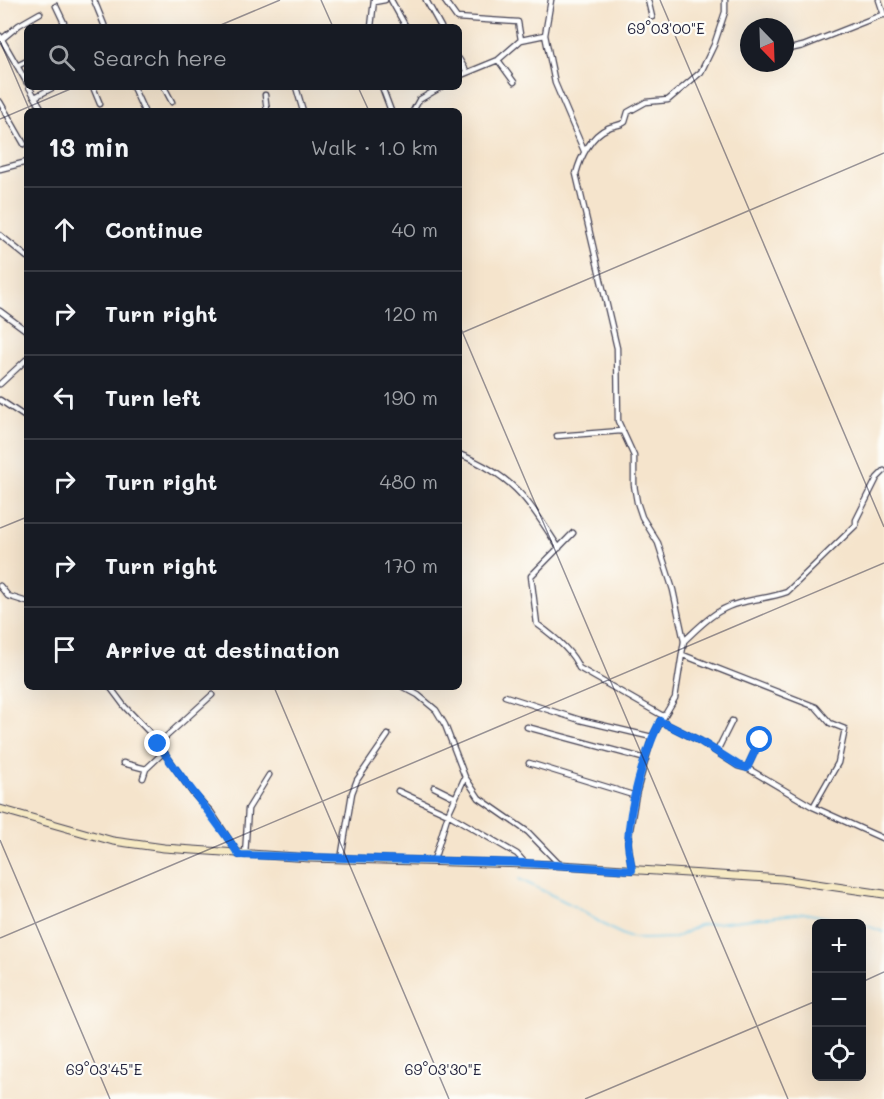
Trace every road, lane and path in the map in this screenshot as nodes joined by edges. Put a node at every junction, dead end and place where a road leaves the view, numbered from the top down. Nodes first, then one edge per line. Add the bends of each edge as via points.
1 (94, 0) edge
2 (384, 0) edge
3 (391, 0) edge
4 (426, 0) edge
5 (444, 0) edge
6 (551, 0) edge
7 (648, 0) edge
8 (725, 0) edge
9 (374, 1) edge
10 (881, 2) edge
11 (56, 6) dead end
12 (40, 13) dead end
13 (884, 15) edge
14 (652, 17) dead end
15 (65, 24) edge
16 (104, 24) edge
17 (371, 24) edge
18 (404, 24) edge
19 (439, 24) edge
20 (545, 35) junction
21 (1, 38) edge
22 (521, 40) junction
23 (794, 48) edge
24 (498, 60) junction
25 (24, 62) edge
26 (462, 63) edge
27 (17, 66) junction
28 (467, 72) junction
29 (462, 74) edge
30 (24, 78) edge
31 (514, 82) dead end
32 (31, 90) edge
33 (48, 90) edge
34 (94, 90) edge
35 (134, 90) edge
36 (166, 90) edge
37 (297, 90) edge
38 (383, 90) edge
39 (435, 90) edge
40 (265, 95) dead end
41 (35, 97) junction
42 (0, 102) edge
43 (172, 102) dead end
44 (100, 104) dead end
45 (41, 108) edge
46 (143, 108) edge
47 (267, 108) edge
48 (302, 108) edge
49 (390, 108) edge
50 (415, 108) edge
51 (24, 144) dead end
52 (584, 151) junction
53 (24, 163) edge
54 (0, 169) edge
55 (0, 235) edge
56 (24, 255) edge
57 (0, 311) edge
58 (24, 329) edge
59 (24, 362) edge
60 (0, 384) edge
61 (0, 400) edge
62 (24, 416) edge
63 (621, 430) junction
64 (557, 436) dead end
65 (462, 455) edge
66 (884, 471) edge
67 (573, 534) dead end
68 (559, 548) junction
69 (0, 586) edge
70 (24, 601) edge
71 (684, 641) junction
72 (683, 655) junction
73 (113, 690) edge
74 (409, 690) edge
75 (212, 695) dead end
76 (505, 696) dead end
77 (662, 719) junction
78 (732, 721) dead end
79 (527, 727) dead end
80 (388, 735) dead end
81 (652, 737) junction
82 (760, 740) dead end
83 (158, 744) junction
84 (717, 751) junction
85 (164, 752) junction
86 (646, 759) junction
87 (123, 763) dead end
88 (529, 763) dead end
89 (747, 768) junction
90 (146, 769) junction
91 (269, 776) dead end
92 (465, 777) junction
93 (143, 778) dead end
94 (434, 787) dead end
95 (398, 791) dead end
96 (636, 796) junction
97 (454, 797) junction
98 (813, 807) junction
99 (0, 809) edge
100 (448, 814) junction
101 (884, 839) edge
102 (242, 855) junction
103 (341, 859) junction
104 (434, 860) junction
105 (525, 863) junction
106 (560, 865) junction
107 (632, 870) junction
108 (884, 894) edge

1 - 16 street
2 - 9 street
3 - 18 street
4 - 19 street
5 - 22 street via 457,18 518,22
6 - 20 street
7 - 14 street
8 - 52 street via 714,45 701,72 668,100 646,102 628,112 625,122 604,130
9 - 17 street
10 - 13 street
11 - 15 street
12 - 21 street
13 - 23 street
20 - 22 street
20 - 52 street via 555,83
21 - 27 street
22 - 24 street
24 - 28 street
24 - 31 street
25 - 27 street
26 - 28 street
27 - 30 street
28 - 29 street
32 - 41 street
33 - 41 street
34 - 44 street
35 - 46 street
36 - 43 street
37 - 48 street
38 - 49 street
39 - 50 street via 419,100
40 - 47 street
41 - 45 street
42 - 51 street
52 - 63 street via 576,174 618,348
53 - 54 street
55 - 56 street
57 - 58 street
59 - 60 street
61 - 62 street
63 - 64 street
63 - 71 street via 634,456 637,502 658,543
65 - 68 street via 491,467 526,498
66 - 71 street via 856,525 787,592 720,610
67 - 68 street
68 - 77 street via 531,576 537,624 575,657 579,668
69 - 70 street via 8,596
71 - 72 street
72 - 77 street via 675,698
72 - 98 street via 816,707 830,723 845,729 838,763
73 - 83 street
74 - 92 street via 436,710
75 - 83 street
76 - 81 street
77 - 81 street
77 - 84 street
78 - 84 street
79 - 86 street
80 - 103 street via 352,793
81 - 86 street
82 - 89 street
83 - 85 street
84 - 89 street
85 - 90 street
85 - 102 street
86 - 96 street
87 - 90 street
88 - 96 street
89 - 98 street
90 - 93 street
91 - 102 street via 248,809
92 - 97 street
92 - 106 street via 479,798 528,832
94 - 97 street
95 - 100 street
96 - 107 street via 628,843
97 - 100 street
98 - 101 street
99 - 102 main road via 113,841
100 - 104 street
100 - 105 street via 517,854
102 - 103 main road
103 - 104 main road
104 - 105 main road
105 - 106 main road
106 - 107 main road
107 - 108 main road via 782,879

